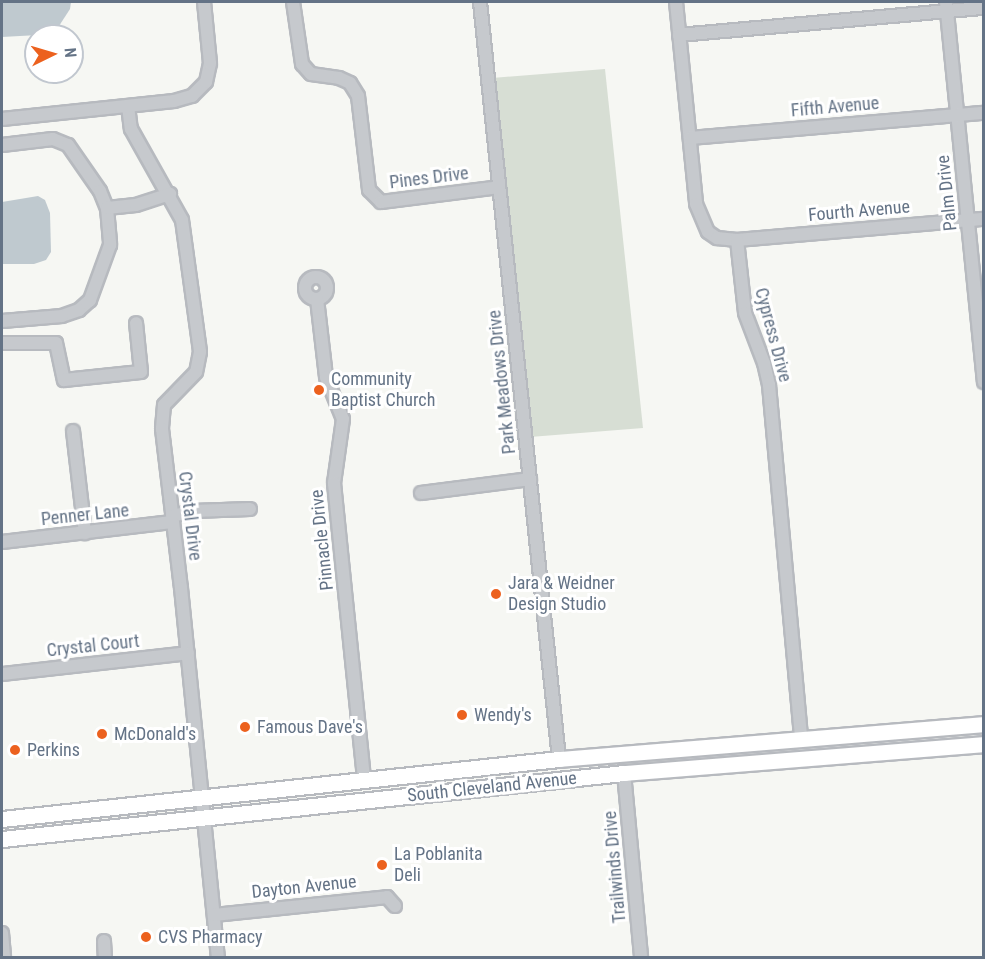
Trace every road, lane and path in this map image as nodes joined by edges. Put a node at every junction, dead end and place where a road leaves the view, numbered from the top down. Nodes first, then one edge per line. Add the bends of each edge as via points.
1 (204, 2) edge
2 (293, 2) edge
3 (480, 2) edge
4 (676, 2) edge
5 (947, 7) edge
6 (984, 8) edge
7 (680, 35) junction
8 (128, 106) junction
9 (984, 113) edge
10 (957, 116) junction
11 (2, 119) edge
12 (690, 138) junction
13 (2, 145) edge
14 (499, 187) junction
15 (170, 194) junction
16 (107, 208) junction
17 (984, 219) edge
18 (968, 220) junction
19 (737, 240) junction
20 (317, 299) dead end
21 (2, 321) edge
22 (136, 324) dead end
23 (981, 334) edge
24 (2, 343) edge
25 (984, 381) edge
26 (73, 431) dead end
27 (530, 479) junction
28 (421, 493) dead end
29 (250, 509) dead end
30 (172, 519) junction
31 (85, 533) junction
32 (2, 542) edge
33 (188, 653) junction
34 (2, 674) edge
35 (984, 724) edge
36 (801, 738) junction
37 (984, 744) edge
38 (682, 748) junction
39 (559, 759) junction
40 (771, 760) junction
41 (624, 773) junction
42 (364, 780) junction
43 (501, 785) junction
44 (201, 798) junction
45 (204, 817) junction
46 (2, 819) edge
47 (2, 839) edge
48 (395, 906) dead end
49 (214, 915) junction
50 (2, 933) edge
51 (104, 941) dead end
52 (4, 957) edge
53 (105, 957) edge
54 (218, 957) edge
55 (641, 957) edge

1 - 8 street via 210,63 206,82 192,96
2 - 14 street, Pines Drive via 302,64 312,74 350,83 358,96 369,190 381,202
3 - 14 street, Park Meadows Drive
4 - 7 street
5 - 6 street
5 - 7 street
5 - 10 street, Palm Drive
7 - 12 street
8 - 11 street
8 - 15 street, Crystal Drive via 131,129
9 - 10 street, Fifth Avenue
10 - 12 street, Fifth Avenue
10 - 18 street, Palm Drive
12 - 19 street via 696,204 702,223 717,238
13 - 16 street via 53,139 64,142 100,191
14 - 27 street, Park Meadows Drive
15 - 16 street via 136,205
15 - 30 street, Crystal Drive via 184,229 200,352 196,372 170,397 162,414
16 - 21 street via 110,245 86,305 62,316
17 - 18 street, Fourth Avenue
18 - 19 street, Fourth Avenue
18 - 23 street, Palm Drive
19 - 36 street, Cypress Drive via 747,321 769,385
20 - 42 street, Pinnacle Drive via 326,377 343,419 334,483
22 - 24 street via 141,372 64,380 56,343
23 - 25 street, Palm Drive
26 - 31 street
27 - 28 street
27 - 39 street, Park Meadows Drive
29 - 30 street, Penner Lane via 193,512
30 - 31 street, Penner Lane
30 - 33 street, Crystal Drive
31 - 32 street, Penner Lane
33 - 34 street, Crystal Court
33 - 44 street, Crystal Drive
35 - 36 main road, South Cleveland Avenue
36 - 38 main road, South Cleveland Avenue
36 - 40 main road
37 - 40 main road, South Cleveland Avenue
38 - 39 main road, South Cleveland Avenue
38 - 41 main road via 654,759 635,761
39 - 42 main road, South Cleveland Avenue
39 - 43 main road via 545,771
40 - 41 main road, South Cleveland Avenue
41 - 43 main road, South Cleveland Avenue
41 - 55 street, Trailwinds Drive
42 - 44 main road, South Cleveland Avenue
43 - 45 main road, South Cleveland Avenue
44 - 45 street, Crystal Drive
44 - 46 main road, South Cleveland Avenue
45 - 47 main road, South Cleveland Avenue
45 - 49 street, Crystal Drive
48 - 49 street, Dayton Avenue via 387,897
49 - 54 street, Crystal Drive
50 - 52 street
51 - 53 street

